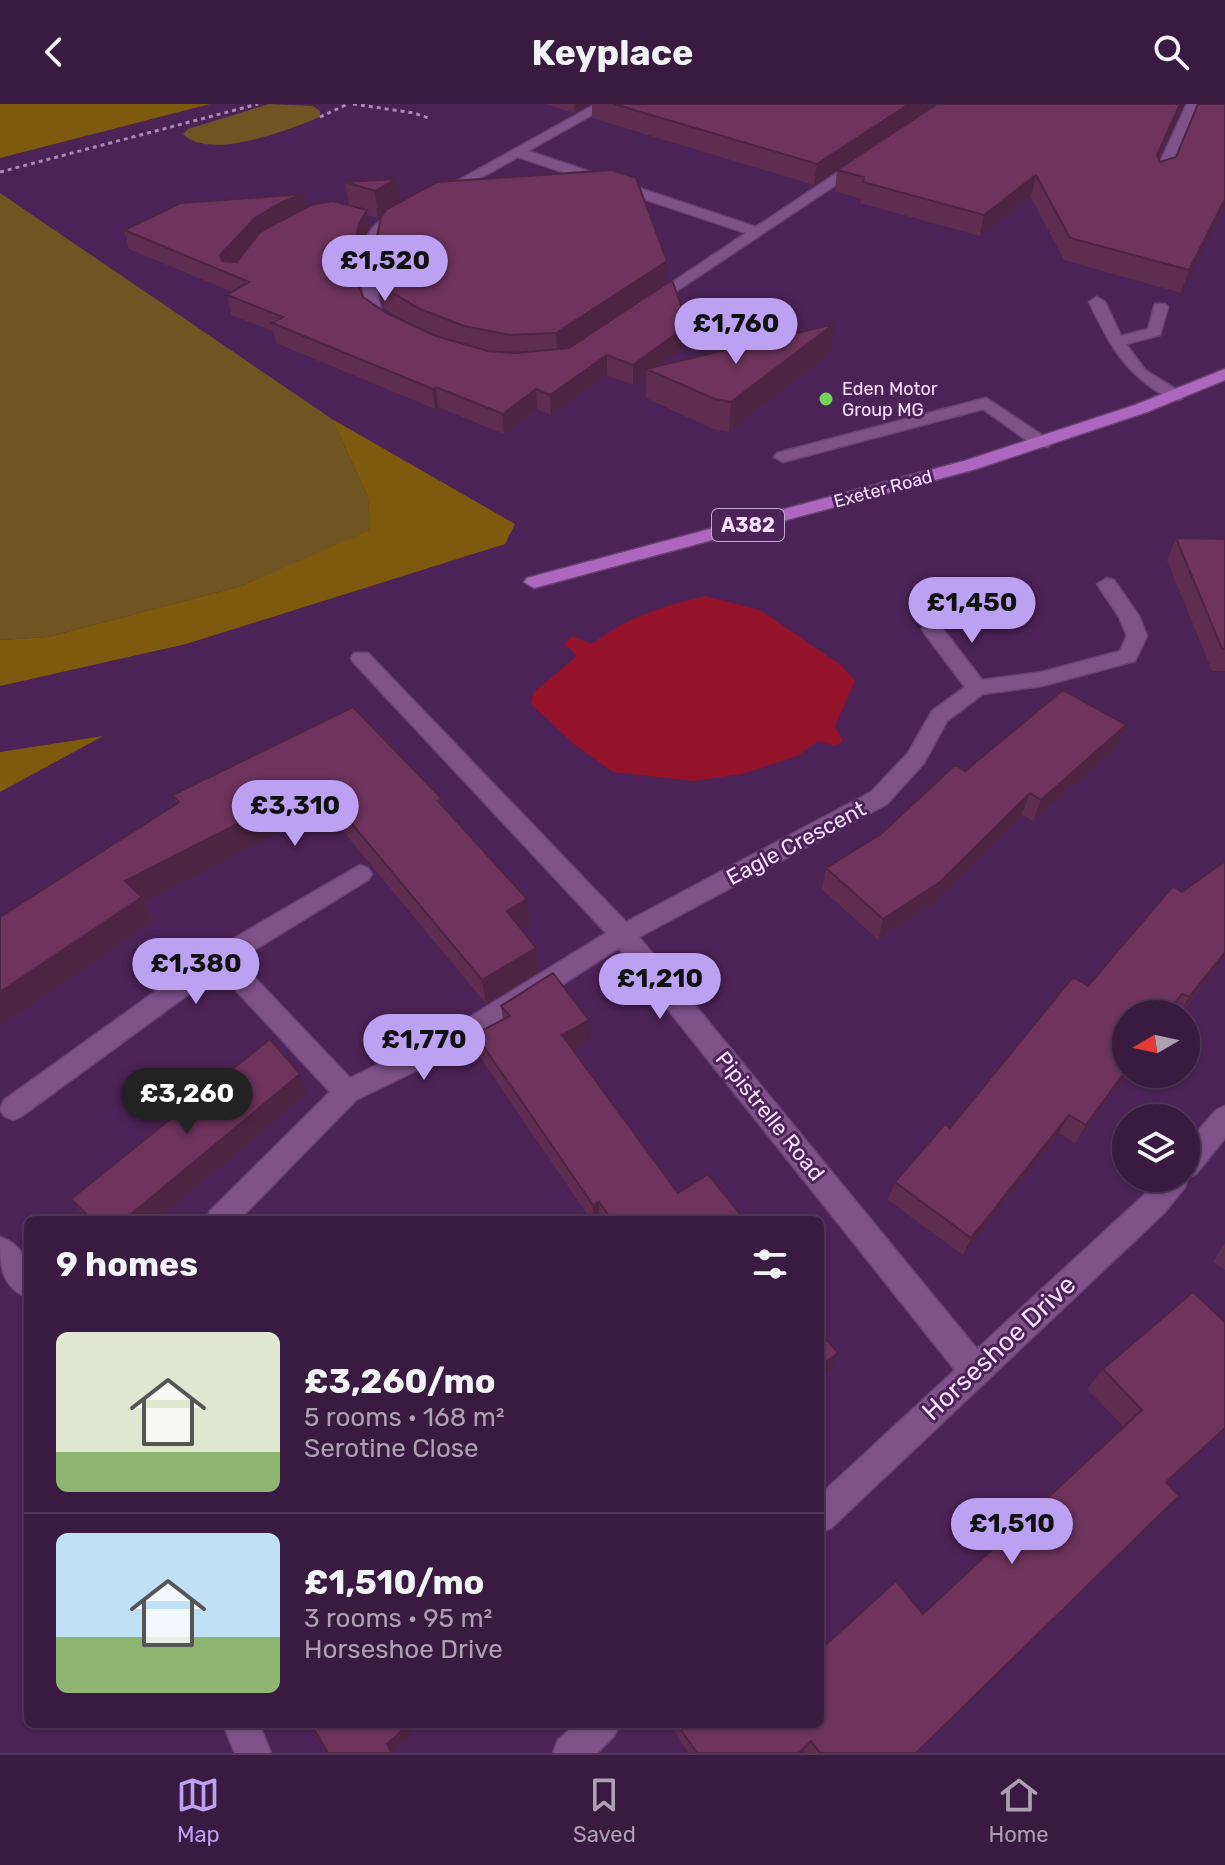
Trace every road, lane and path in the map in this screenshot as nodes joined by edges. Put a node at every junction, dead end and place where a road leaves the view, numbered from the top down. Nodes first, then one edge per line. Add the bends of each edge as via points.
1 (258, 104) edge
2 (351, 104) edge
3 (605, 104) edge
4 (1193, 104) edge
5 (320, 117) dead end
6 (431, 119) dead end
7 (517, 152) junction
8 (870, 157) edge
9 (0, 172) edge
10 (1160, 177) edge
11 (756, 232) junction
12 (1097, 302) dead end
13 (1160, 307) dead end
14 (640, 310) edge
15 (406, 332) edge
16 (1116, 342) junction
17 (1225, 374) edge
18 (1176, 396) junction
19 (1042, 443) junction
20 (783, 457) dead end
21 (534, 582) dead end
22 (1107, 584) dead end
23 (932, 629) dead end
24 (361, 658) dead end
25 (977, 688) junction
26 (360, 874) dead end
27 (623, 935) junction
28 (221, 958) junction
29 (347, 1092) junction
30 (13, 1108) dead end
31 (1225, 1118) edge
32 (1200, 1148) edge
33 (1164, 1192) edge
34 (224, 1216) edge
35 (0, 1250) edge
36 (24, 1279) edge
37 (975, 1370) junction
38 (824, 1513) edge
39 (243, 1728) edge
40 (598, 1728) edge
41 (253, 1753) edge
42 (571, 1753) edge

1 - 9 path
2 - 5 path
2 - 6 path
3 - 7 street
4 - 10 street
7 - 11 street
7 - 15 street via 377,224 365,250 374,312
8 - 11 street
11 - 14 street
12 - 16 street
13 - 16 street via 1155,332
16 - 18 street via 1139,373
17 - 18 main road, Exeter Road / A382
18 - 19 main road, Exeter Road / A382
19 - 20 street via 986,403
19 - 21 main road, Exeter Road / A382
22 - 25 street, Eagle Crescent via 1137,636 1128,656 1042,679
23 - 25 street
24 - 27 street, Pipistrelle Road
25 - 27 street, Eagle Crescent via 939,716 916,758 879,798
26 - 28 street
27 - 29 street, Eagle Crescent via 458,1038
27 - 37 street, Pipistrelle Road
28 - 29 street
28 - 30 street
29 - 34 street, Eagle Crescent
31 - 32 street
33 - 37 street, Horseshoe Drive
35 - 36 street
37 - 38 street, Horseshoe Drive
39 - 41 street
40 - 42 street

